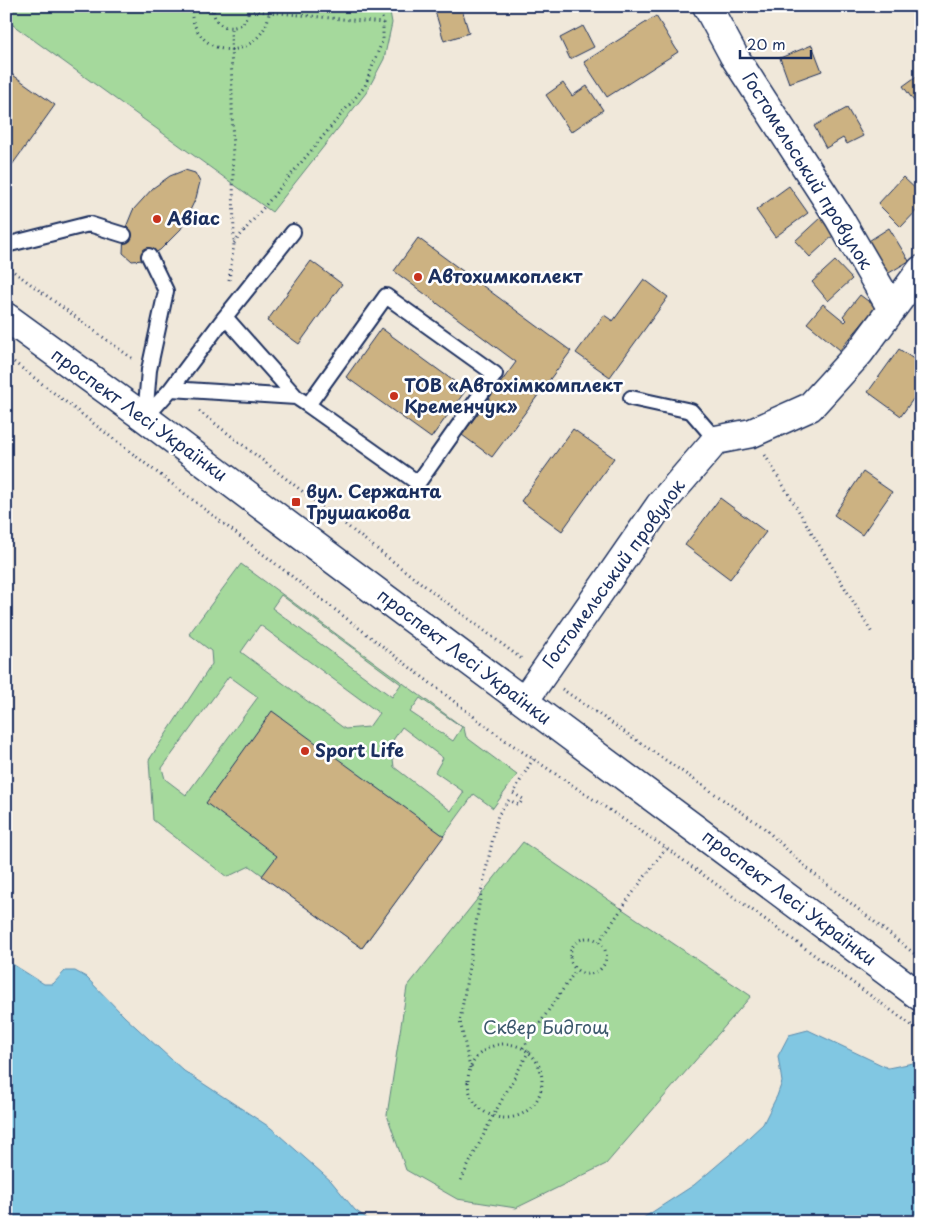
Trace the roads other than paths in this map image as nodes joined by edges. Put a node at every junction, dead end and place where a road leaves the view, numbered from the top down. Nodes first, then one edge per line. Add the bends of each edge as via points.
1 (708, 6) edge
2 (293, 232) dead end
3 (124, 235) dead end
4 (6, 246) edge
5 (149, 256) dead end
6 (921, 270) edge
7 (892, 309) junction
8 (6, 317) edge
9 (225, 318) junction
10 (171, 388) junction
11 (631, 398) dead end
12 (302, 401) junction
13 (144, 418) junction
14 (716, 440) junction
15 (524, 701) junction
16 (918, 994) edge

1 - 7 street, Гостомельський провулок via 734,56 839,218
2 - 9 lane
3 - 4 lane via 89,224
5 - 13 lane via 166,292 148,370
6 - 7 street
7 - 14 street via 860,352 810,407 752,433
8 - 13 street, проспект Лесі Українки
9 - 10 lane
9 - 12 lane
10 - 12 lane
10 - 13 lane
11 - 14 lane via 691,411
12 - 12 lane via 386,296 495,374 418,483
13 - 15 street, проспект Лесі Українки
14 - 15 street, Гостомельський провулок via 660,505
15 - 16 street, проспект Лесі Українки

